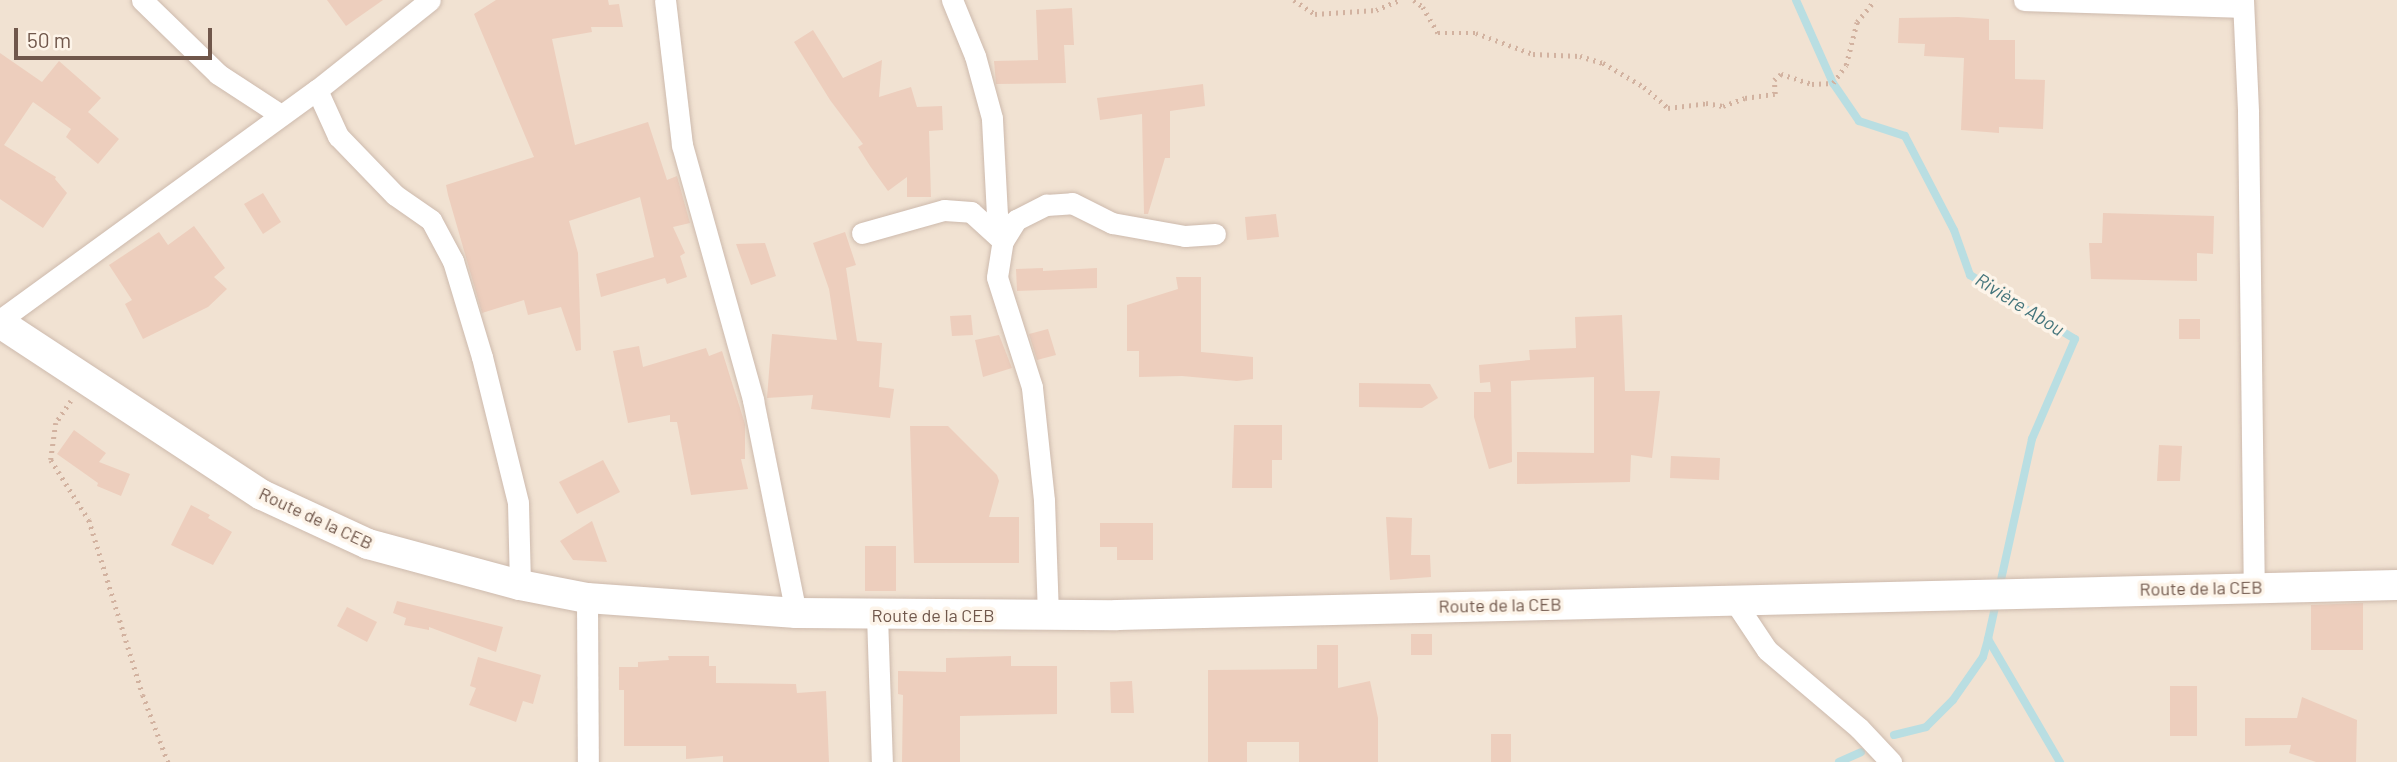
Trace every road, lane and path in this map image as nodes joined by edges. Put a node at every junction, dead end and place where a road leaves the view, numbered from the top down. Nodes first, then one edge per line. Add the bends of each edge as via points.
1 (142, 0) edge
2 (430, 0) edge
3 (665, 0) edge
4 (951, 0) edge
5 (1294, 0) edge
6 (1399, 0) edge
7 (1414, 0) edge
8 (1875, 0) edge
9 (2024, 0) edge
10 (2243, 4) edge
11 (317, 90) junction
12 (281, 116) junction
13 (862, 233) dead end
14 (1215, 234) dead end
15 (1003, 241) junction
16 (0, 321) edge
17 (86, 380) junction
18 (520, 585) junction
19 (2397, 585) edge
20 (2254, 586) junction
21 (587, 597) junction
22 (1733, 599) junction
23 (796, 613) junction
24 (877, 615) junction
25 (1048, 615) junction
26 (168, 762) edge
27 (588, 762) edge
28 (882, 762) edge
29 (1891, 762) edge

1 - 12 street via 218,74
2 - 11 street
3 - 23 street via 682,145 753,400
4 - 15 street via 975,56 992,118 997,215
5 - 6 path via 1315,14 1376,10
7 - 8 path via 1438,33 1476,33 1533,54 1580,56 1623,73 1668,108 1683,108 1706,103 1723,106 1745,97 1775,94 1774,80 1781,74 1812,85 1833,83 1846,65 1857,22
9 - 10 street
10 - 20 street
11 - 12 street
11 - 18 street via 338,135 395,195 431,220 453,261 518,503
12 - 16 street
13 - 15 street via 943,210 971,212
14 - 15 street via 1185,236 1112,223 1072,203 1046,205 1016,220
15 - 25 street via 997,276 1032,387 1044,500
16 - 17 main road, Route de la CEB
17 - 18 main road, Route de la CEB via 262,495 368,544
17 - 26 path via 56,423 51,460 89,520
18 - 21 main road, Route de la CEB
19 - 20 main road, Route de la CEB
20 - 22 main road, Route de la CEB
21 - 23 main road, Route de la CEB
21 - 27 street
22 - 25 main road, Route de la CEB
22 - 29 street via 1767,650 1859,728
23 - 24 main road, Route de la CEB
24 - 25 main road, Route de la CEB
24 - 28 street

